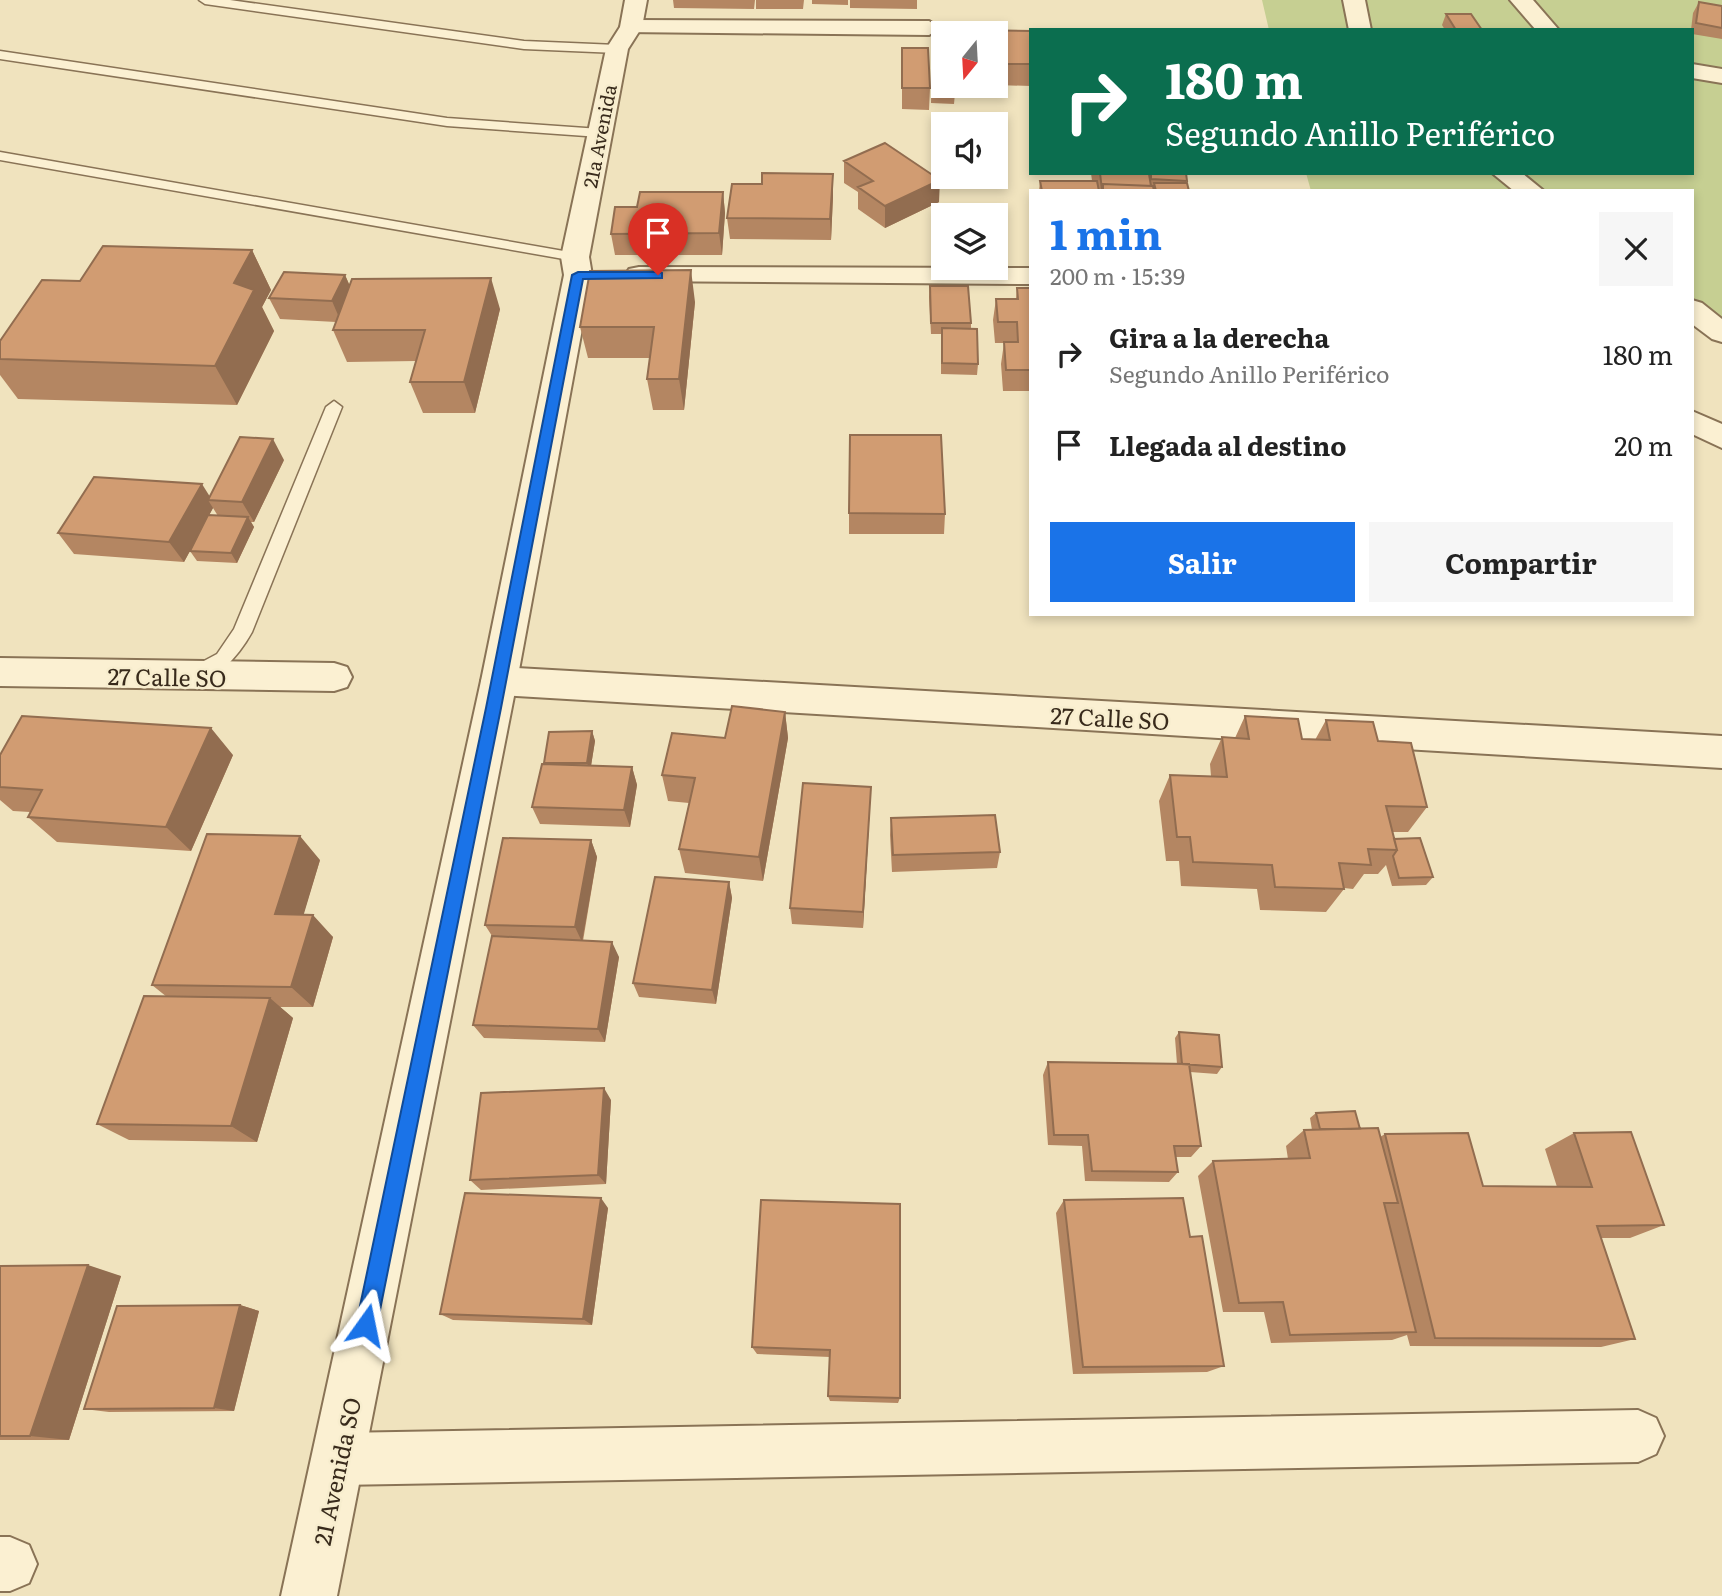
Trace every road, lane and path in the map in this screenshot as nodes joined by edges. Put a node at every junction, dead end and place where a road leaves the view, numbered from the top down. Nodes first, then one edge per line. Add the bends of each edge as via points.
1 (205, 0) edge
2 (636, 0) edge
3 (1354, 0) edge
4 (1526, 1) edge
5 (631, 27) junction
6 (929, 28) dead end
7 (1360, 28) edge
8 (1546, 28) edge
9 (617, 49) junction
10 (0, 55) edge
11 (1694, 71) edge
12 (1722, 76) edge
13 (600, 133) junction
14 (0, 156) edge
15 (1508, 175) edge
16 (1528, 189) edge
17 (594, 271) junction
18 (1029, 275) edge
19 (1694, 311) edge
20 (1722, 333) edge
21 (334, 407) dead end
22 (1694, 422) edge
23 (1722, 437) edge
24 (0, 672) edge
25 (189, 677) junction
26 (334, 677) dead end
27 (499, 681) junction
28 (1722, 752) edge
29 (1638, 1436) dead end
30 (339, 1459) junction
31 (309, 1596) edge

1 - 9 lane via 524,45
2 - 5 street, 21a Avenida
3 - 7 street
4 - 8 street
5 - 6 street
5 - 9 street, 21a Avenida
9 - 13 street, 21a Avenida
10 - 13 lane via 447,122
11 - 12 street
13 - 17 street, 21a Avenida
14 - 17 lane
15 - 16 street
17 - 18 street
17 - 27 street, 21 Avenida SO
19 - 20 street
21 - 25 lane via 242,632 224,659
22 - 23 street
24 - 25 street, 27 Calle SO
25 - 26 street, 27 Calle SO
27 - 28 street, 27 Calle SO
27 - 30 street, 21 Avenida SO
29 - 30 street
30 - 31 street, 21 Avenida SO

